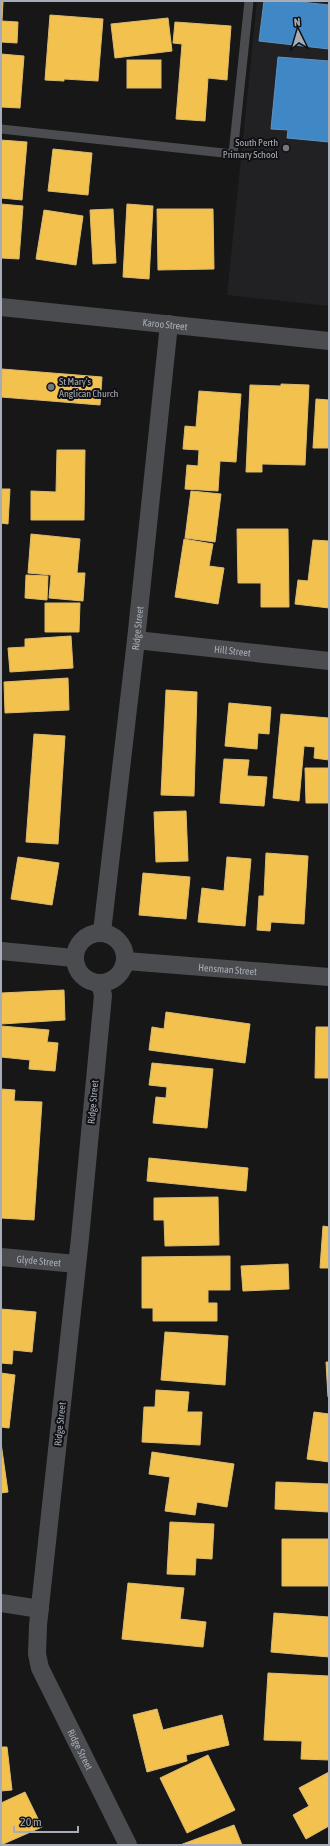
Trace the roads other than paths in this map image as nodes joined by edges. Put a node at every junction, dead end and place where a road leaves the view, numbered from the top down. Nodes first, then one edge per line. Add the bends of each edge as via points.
1 (249, 1) edge
2 (1, 128) edge
3 (1, 307) edge
4 (169, 324) junction
5 (329, 341) edge
6 (136, 640) junction
7 (329, 661) edge
8 (102, 932) junction
9 (1, 951) edge
10 (74, 958) junction
11 (126, 961) junction
12 (329, 977) edge
13 (100, 984) junction
14 (1, 1257) edge
15 (76, 1264) junction
16 (1, 1603) edge
17 (40, 1609) junction
18 (128, 1845) edge

1 - 2 lane via 233,154
3 - 4 street, Karoo Street
4 - 5 street, Karoo Street
4 - 6 street, Ridge Street
6 - 7 street, Hill Street
6 - 8 street, Ridge Street
8 - 10 street via 89,935 77,946
8 - 11 street via 119,940
9 - 10 street
10 - 13 street via 77,970 85,979
11 - 12 street, Hensman Street
11 - 13 street via 123,970 113,980
13 - 15 street, Ridge Street via 103,995
14 - 15 street, Glyde Street
15 - 17 street, Ridge Street
16 - 17 street
17 - 18 street, Ridge Street via 37,1640 40,1668

